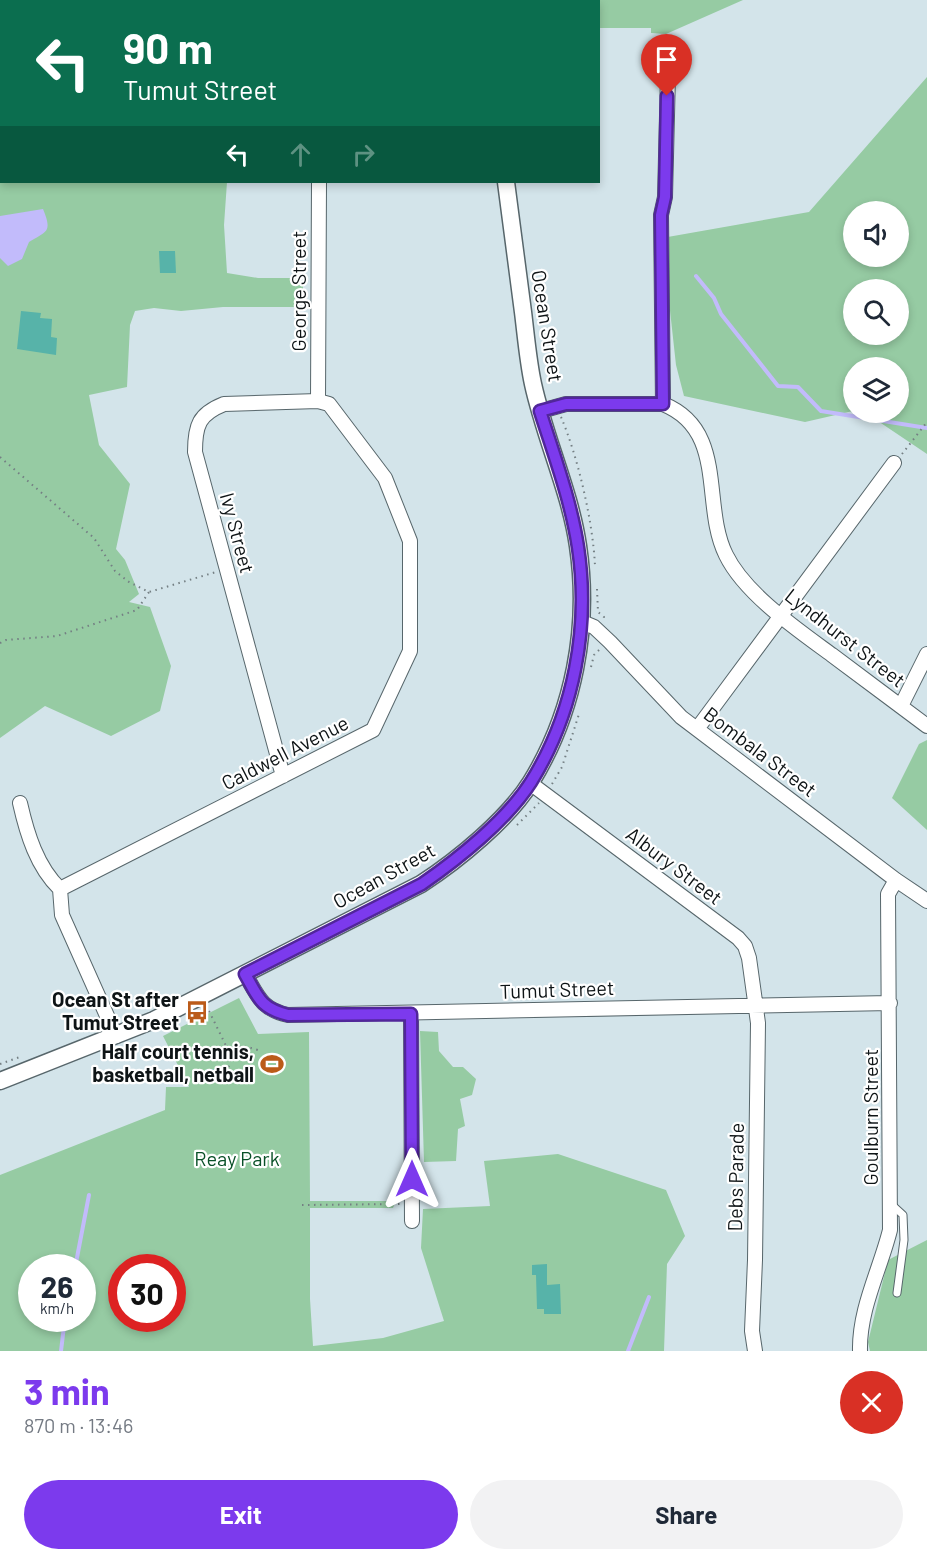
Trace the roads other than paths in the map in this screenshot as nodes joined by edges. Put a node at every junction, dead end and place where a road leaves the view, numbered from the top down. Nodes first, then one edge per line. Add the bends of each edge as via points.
1 (668, 75) dead end
2 (319, 183) edge
3 (506, 183) edge
4 (318, 401) junction
5 (663, 404) junction
6 (540, 411) junction
7 (894, 463) road end
8 (780, 617) junction
9 (582, 622) junction
10 (927, 654) edge
11 (901, 706) junction
12 (927, 726) edge
13 (697, 729) junction
14 (283, 776) junction
15 (530, 783) junction
16 (20, 803) dead end
17 (896, 880) junction
18 (60, 889) junction
19 (927, 901) edge
20 (245, 974) junction
21 (890, 1002) junction
22 (756, 1004) junction
23 (411, 1014) junction
24 (116, 1036) junction
25 (0, 1081) edge
26 (891, 1204) junction
27 (412, 1221) dead end
28 (897, 1293) dead end
29 (755, 1351) edge
30 (860, 1351) edge

1 - 5 street via 665,197 661,215
2 - 4 street, George Street
3 - 6 street, Ocean Street
4 - 14 street, Caldwell Avenue via 329,404 385,478 411,541 411,651 373,730
4 - 14 street, Ivy Street via 224,404 211,409 195,431 195,452
5 - 6 street, Lyndhurst Street via 566,404
5 - 8 street, Lyndhurst Street via 689,419 702,440 726,554 735,570
6 - 9 street, Ocean Street via 578,545
7 - 8 street
8 - 11 street, Lyndhurst Street
8 - 13 street
9 - 13 street, Bombala Street via 594,627
9 - 15 street, Ocean Street via 565,708
10 - 11 street
11 - 12 street, Lyndhurst Street
13 - 17 street, Bombala Street
14 - 18 street, Caldwell Avenue
15 - 20 street, Ocean Street via 498,821 422,884
15 - 22 street, Albury Street via 738,938 749,958
16 - 18 street via 27,831 48,877
17 - 19 street, Bombala Street
17 - 21 street, Goulburn Street via 888,894
18 - 24 street via 63,915
20 - 23 street, Tumut Street via 271,1011 288,1015
20 - 24 street, Ocean Street
21 - 22 street, Tumut Street
21 - 26 street, Goulburn Street
22 - 23 street, Tumut Street
22 - 29 street, Debs Parade via 752,1331
23 - 27 street
24 - 25 street, Ocean Street
26 - 28 lane via 903,1215
26 - 30 street, Goulburn Street via 883,1258 862,1317

